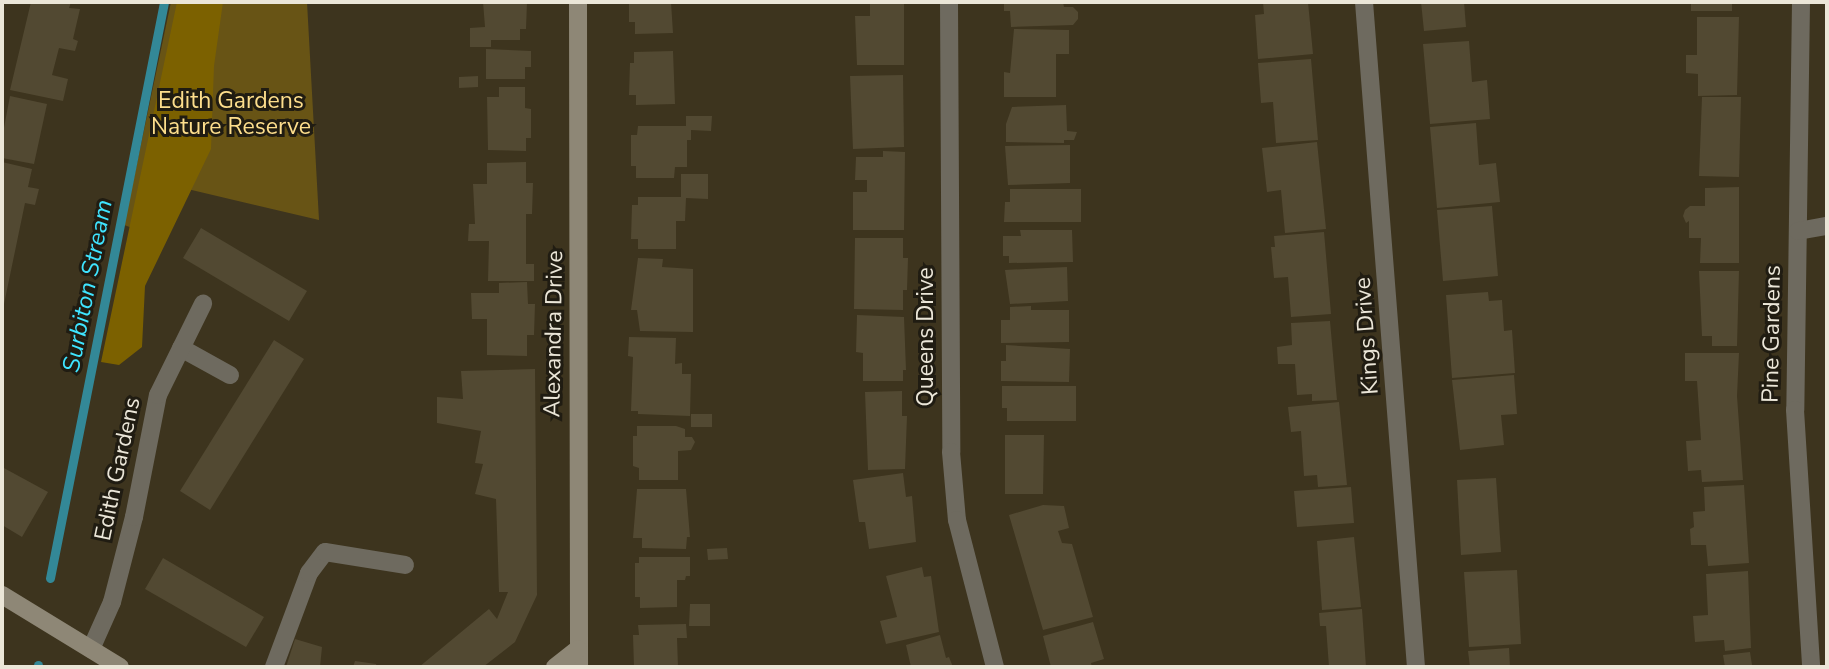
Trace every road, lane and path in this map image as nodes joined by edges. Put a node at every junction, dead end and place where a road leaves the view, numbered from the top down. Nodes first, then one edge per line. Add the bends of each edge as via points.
1 (579, 2) edge
2 (949, 2) edge
3 (1364, 2) edge
4 (1801, 2) edge
5 (1827, 226) edge
6 (1798, 231) junction
7 (203, 304) dead end
8 (181, 348) junction
9 (230, 374) dead end
10 (405, 565) dead end
11 (2, 595) edge
12 (90, 649) junction
13 (578, 649) junction
14 (120, 667) edge
15 (274, 667) edge
16 (555, 667) edge
17 (579, 667) edge
18 (995, 667) edge
19 (1416, 667) edge
20 (1811, 667) edge

1 - 13 street, Alexandra Drive
2 - 18 street, Queens Drive via 951,452 957,520
3 - 19 street, Kings Drive
4 - 6 street, Pine Gardens
5 - 6 street
6 - 20 street, Pine Gardens via 1795,410
7 - 8 street, Edith Gardens
8 - 9 street
8 - 12 street, Edith Gardens via 158,395 112,602
10 - 15 street via 325,552 309,573
11 - 12 street
12 - 14 street
13 - 16 street
13 - 17 street, Alexandra Drive

